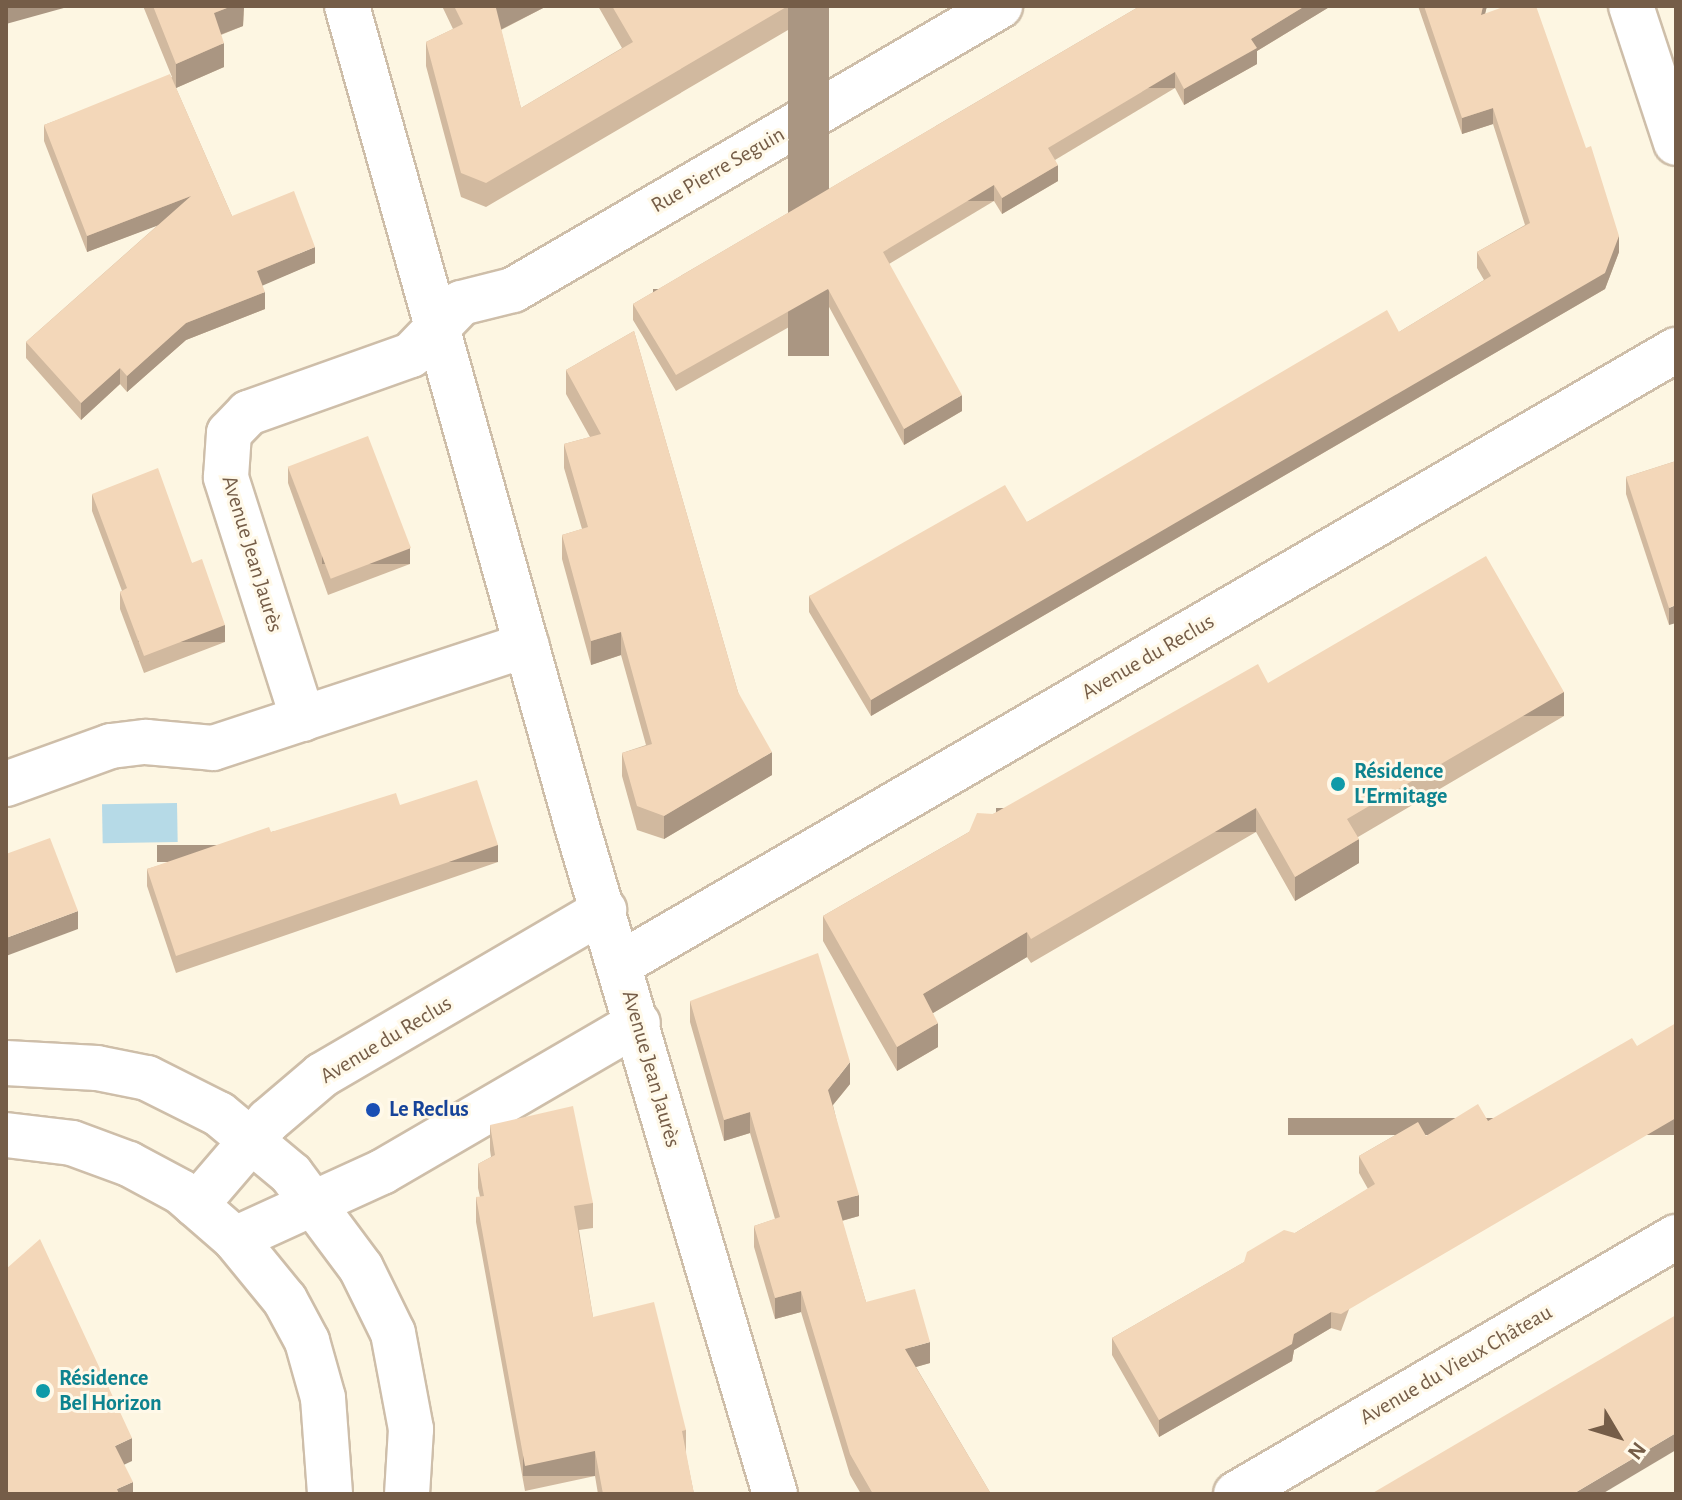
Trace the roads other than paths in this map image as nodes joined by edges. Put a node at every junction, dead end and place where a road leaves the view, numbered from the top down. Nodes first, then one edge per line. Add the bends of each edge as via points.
1 (347, 6) edge
2 (1000, 6) edge
3 (1631, 6) edge
4 (1676, 143) edge
5 (437, 328) junction
6 (1676, 350) edge
7 (526, 645) junction
8 (303, 719) junction
9 (6, 784) edge
10 (604, 910) junction
11 (620, 964) junction
12 (638, 1023) junction
13 (6, 1063) edge
14 (6, 1135) edge
15 (252, 1139) junction
16 (315, 1202) junction
17 (196, 1205) junction
18 (1676, 1237) edge
19 (235, 1239) junction
20 (330, 1494) edge
21 (407, 1494) edge
22 (775, 1494) edge
23 (1236, 1494) edge

1 - 5 street, Avenue Jean Jaurès
2 - 5 street, Rue Pierre Seguin via 513,290 461,303
3 - 4 street
5 - 7 street, Avenue Jean Jaurès
5 - 8 street, Avenue Jean Jaurès via 411,355 248,413 229,433 226,477
6 - 11 street, Avenue du Reclus
7 - 8 street
7 - 10 street, Avenue Jean Jaurès
8 - 9 street via 213,748 146,742 111,746
10 - 11 street, Avenue Jean Jaurès
10 - 15 street, Avenue du Reclus via 322,1075
11 - 12 street, Avenue Jean Jaurès
12 - 16 street via 382,1172
12 - 22 street, Avenue Jean Jaurès
13 - 15 street via 97,1068 147,1078 196,1101
14 - 17 street via 72,1143 158,1178
15 - 16 street
15 - 17 street, Avenue du Reclus
16 - 19 street
16 - 21 street via 361,1268 393,1333 411,1429
17 - 19 street
18 - 23 street, Avenue du Vieux Château
19 - 20 street via 285,1300 307,1341 323,1398

